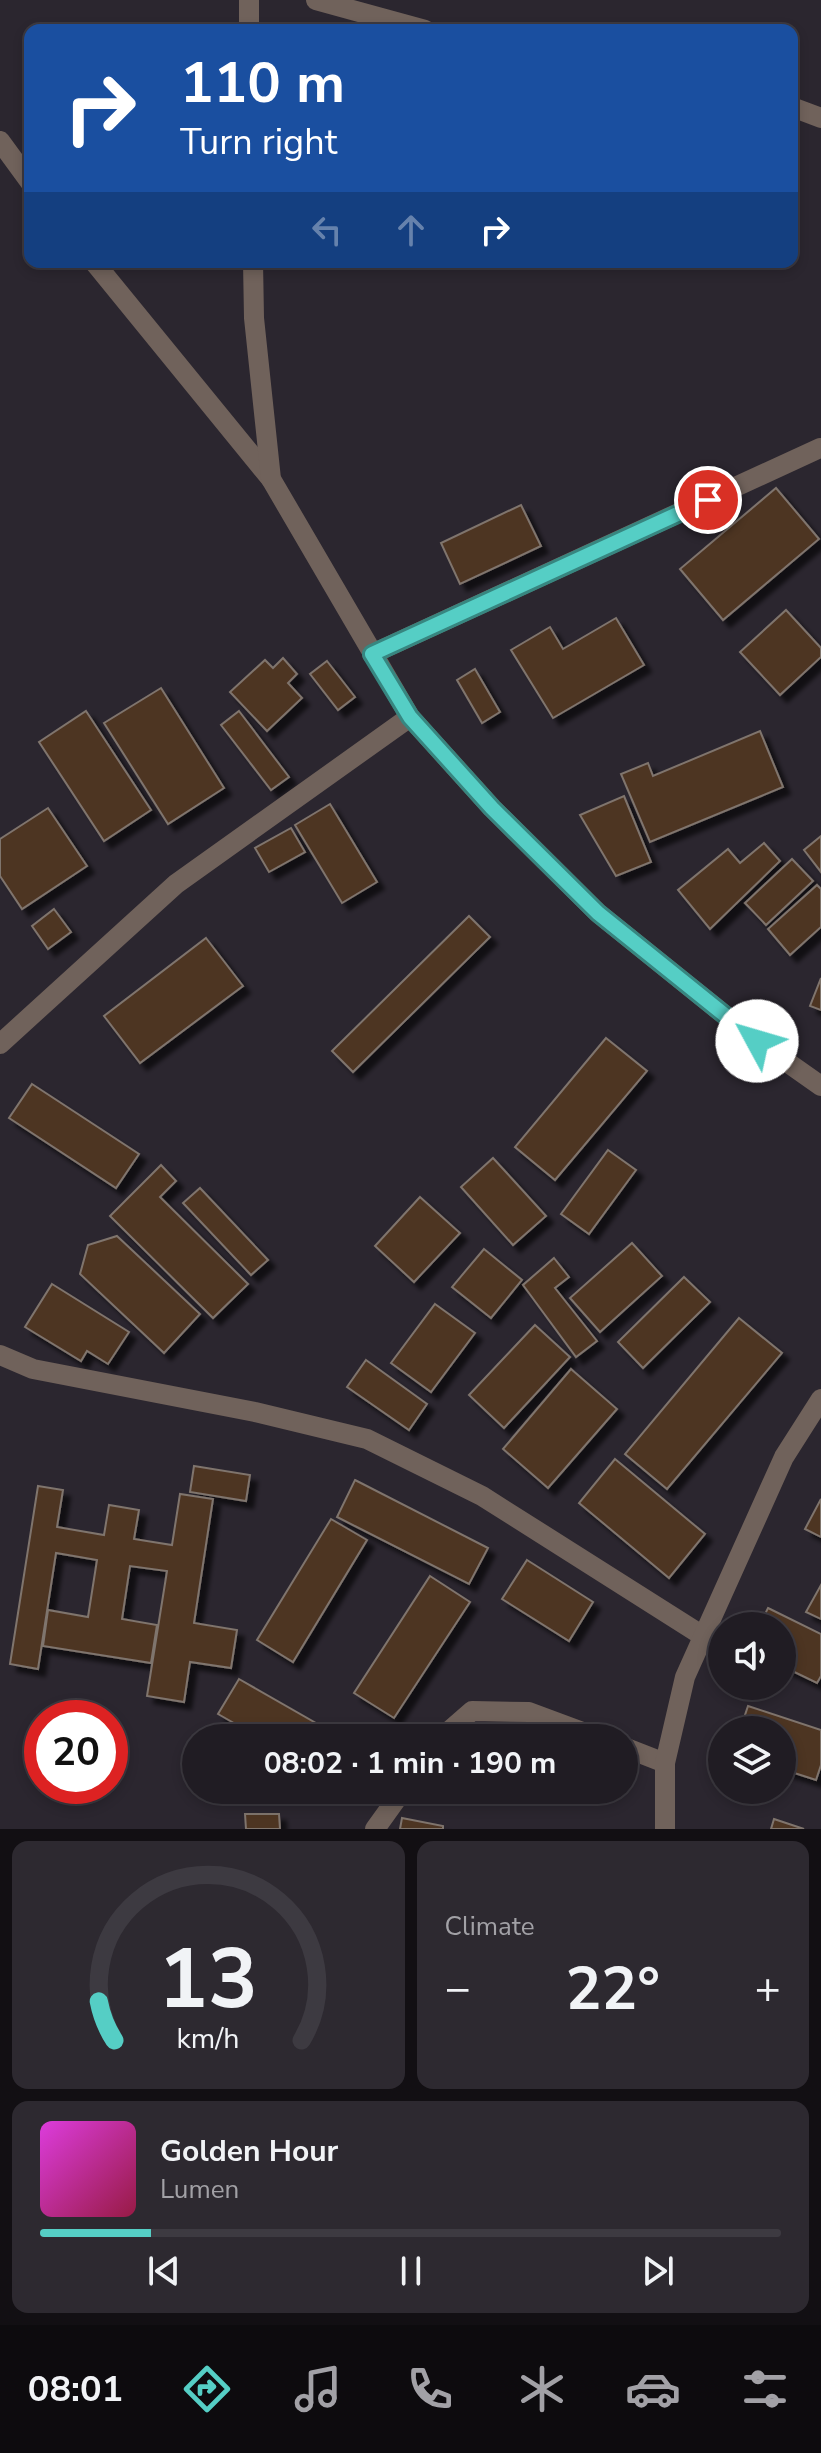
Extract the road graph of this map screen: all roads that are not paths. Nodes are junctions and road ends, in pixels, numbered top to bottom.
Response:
1 (249, 0) edge
2 (316, 0) edge
3 (249, 24) edge
4 (403, 24) edge
5 (798, 109) edge
6 (821, 118) edge
7 (0, 141) edge
8 (24, 174) edge
9 (99, 268) edge
10 (253, 268) edge
11 (820, 448) edge
12 (271, 479) junction
13 (372, 654) junction
14 (410, 717) junction
15 (0, 1044) edge
16 (821, 1086) edge
17 (0, 1355) edge
18 (821, 1399) edge
19 (703, 1636) junction
20 (457, 1724) edge
21 (561, 1724) edge
22 (638, 1752) edge
23 (665, 1763) junction
24 (393, 1804) edge
25 (375, 1829) edge
26 (665, 1829) edge

1 - 3 street
2 - 4 street
5 - 6 street
7 - 8 street
9 - 12 street
10 - 12 street
11 - 13 street
12 - 13 street
13 - 14 street
14 - 15 street
14 - 16 street
17 - 19 street
18 - 19 street
19 - 23 street
20 - 21 street
22 - 23 street
23 - 26 street
24 - 25 street

